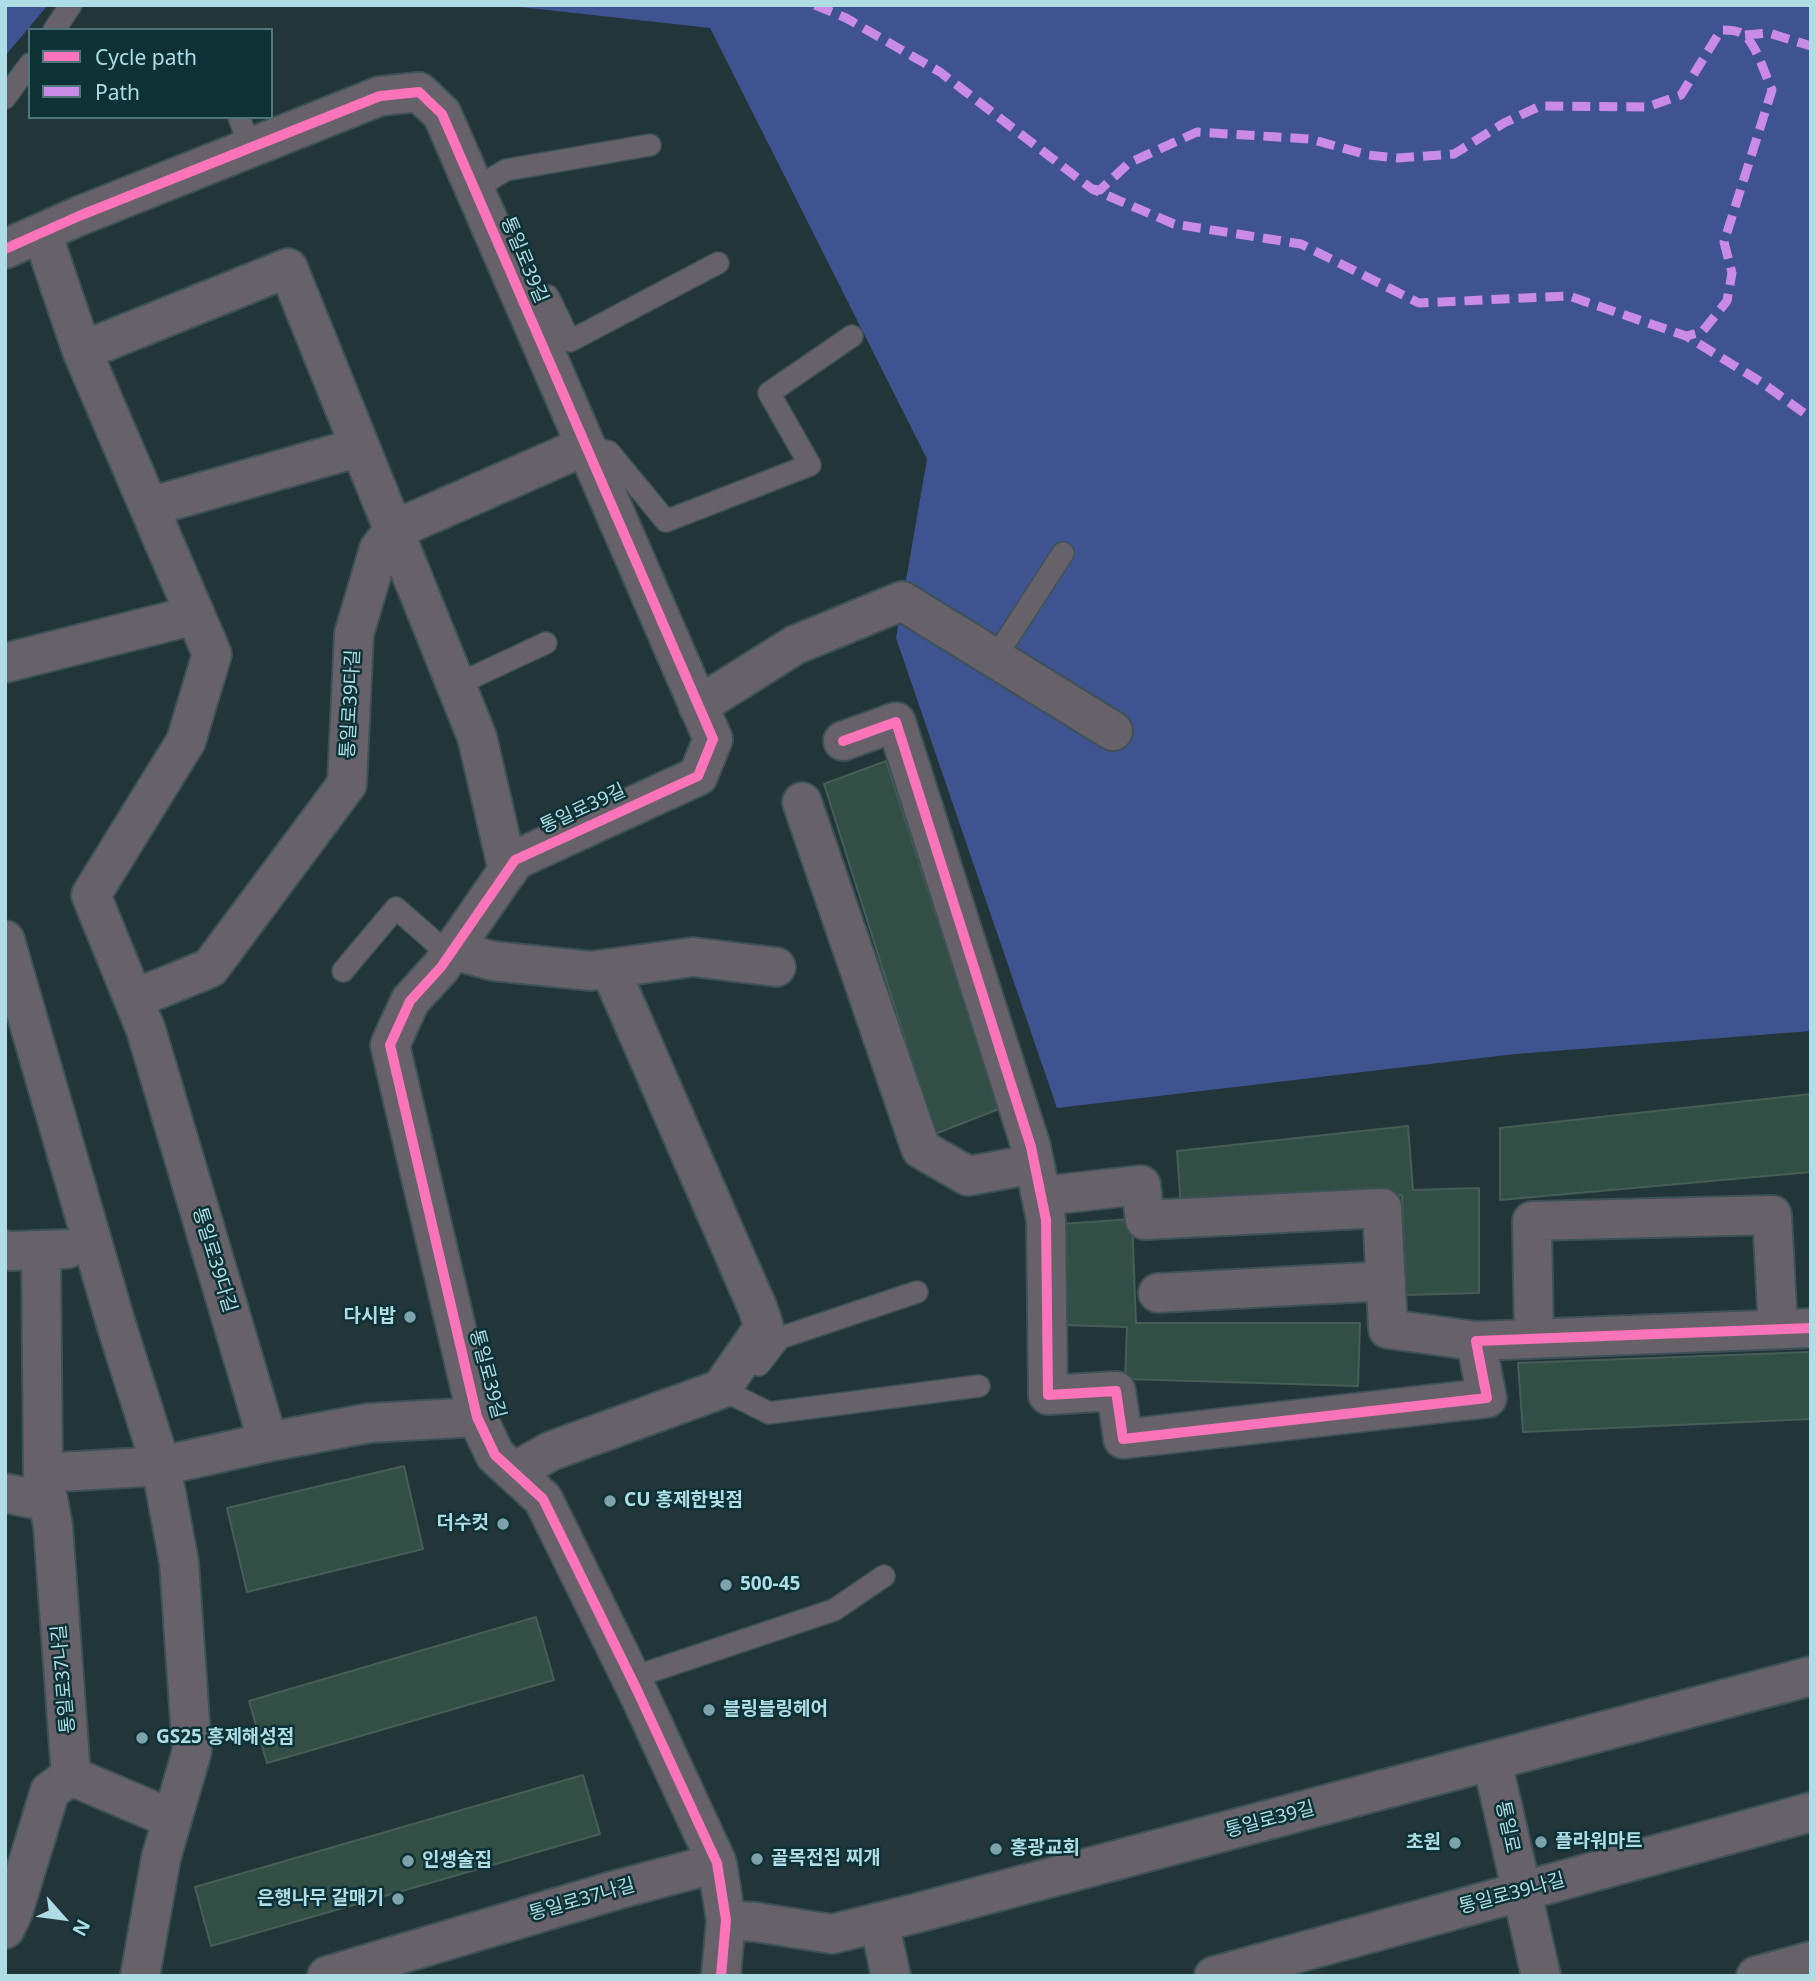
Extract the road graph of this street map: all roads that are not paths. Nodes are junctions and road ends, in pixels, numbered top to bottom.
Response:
1 (71, 5) edge
2 (55, 28) edge
3 (28, 67) edge
4 (5, 98) edge
5 (245, 132) edge
6 (650, 145) dead end
7 (474, 189) junction
8 (42, 233) junction
9 (5, 249) edge
10 (718, 262) dead end
11 (520, 294) junction
12 (852, 336) dead end
13 (82, 351) junction
14 (585, 446) junction
15 (360, 447) junction
16 (149, 507) junction
17 (394, 530) junction
18 (1063, 552) dead end
19 (195, 615) junction
20 (546, 643) dead end
21 (995, 658) junction
22 (5, 663) edge
23 (456, 685) junction
24 (698, 706) junction
25 (1114, 730) dead end
26 (843, 741) dead end
27 (802, 802) dead end
28 (508, 871) junction
29 (5, 940) edge
30 (453, 950) junction
31 (776, 967) dead end
32 (610, 969) junction
33 (343, 971) dead end
34 (134, 999) junction
35 (21, 1058) edge
36 (1038, 1180) junction
37 (94, 1248) junction
38 (23, 1250) edge
39 (1386, 1281) junction
40 (917, 1292) dead end
41 (1157, 1293) dead end
42 (1794, 1328) edge
43 (1534, 1338) junction
44 (1476, 1341) junction
45 (979, 1386) dead end
46 (721, 1389) junction
47 (477, 1418) junction
48 (268, 1442) junction
49 (162, 1466) junction
50 (514, 1472) junction
51 (46, 1487) junction
52 (5, 1493) edge
53 (884, 1576) dead end
54 (1811, 1676) edge
55 (631, 1678) junction
56 (1492, 1761) junction
57 (71, 1776) junction
58 (1811, 1812) edge
59 (172, 1819) junction
60 (717, 1863) junction
61 (1521, 1892) junction
62 (726, 1920) junction
63 (879, 1922) junction
64 (5, 1929) edge
65 (1811, 1961) edge
66 (140, 1976) edge
67 (327, 1976) edge
68 (721, 1976) edge
69 (891, 1976) edge
70 (1214, 1976) edge
71 (1541, 1976) edge
72 (1756, 1976) edge

1 - 2 lane
3 - 4 lane
5 - 7 street, 통일로39길
5 - 8 street, 통일로39길
6 - 7 lane
7 - 11 street, 통일로39길
8 - 9 street, 통일로39길
8 - 13 street
10 - 11 lane, 통일로39길
11 - 14 street, 통일로39길
12 - 14 lane
13 - 15 street
13 - 16 street
14 - 17 street
14 - 24 street, 통일로39길
15 - 16 street
15 - 17 street
16 - 19 street
17 - 23 street
17 - 34 street, 통일로39다길
18 - 21 lane
19 - 22 street
19 - 34 street, 통일로39다길
20 - 23 lane
21 - 24 street
21 - 25 street
23 - 28 street
24 - 28 street, 통일로39길
26 - 36 street
27 - 36 street
28 - 30 street, 통일로39길
29 - 35 street
30 - 32 street
30 - 33 lane
30 - 47 street, 통일로39길
31 - 32 street
32 - 46 street
34 - 48 street, 통일로39다길
35 - 37 street
36 - 39 street
36 - 44 street
37 - 38 street, 통일로37나길
37 - 49 street
38 - 51 street, 통일로37나길
39 - 41 street
39 - 44 street
40 - 46 lane
42 - 43 street
42 - 43 street
43 - 44 street
45 - 46 lane
46 - 50 street
47 - 48 street
47 - 50 street, 통일로39길
48 - 49 street
49 - 51 street
49 - 59 street
50 - 55 street, 통일로39길
51 - 52 street
51 - 57 street, 통일로37나길
53 - 55 lane
54 - 56 street, 통일로39길
55 - 60 street, 통일로39길
56 - 61 street, 통일로
56 - 63 street, 통일로39길
57 - 59 street
57 - 64 street
58 - 61 street, 통일로39나길
59 - 66 street
60 - 62 street, 통일로39길
60 - 67 street, 통일로37나길
61 - 70 street, 통일로39나길
61 - 71 street, 통일로
62 - 63 street, 통일로39길
62 - 68 street, 통일로39길
63 - 69 street
65 - 72 street

